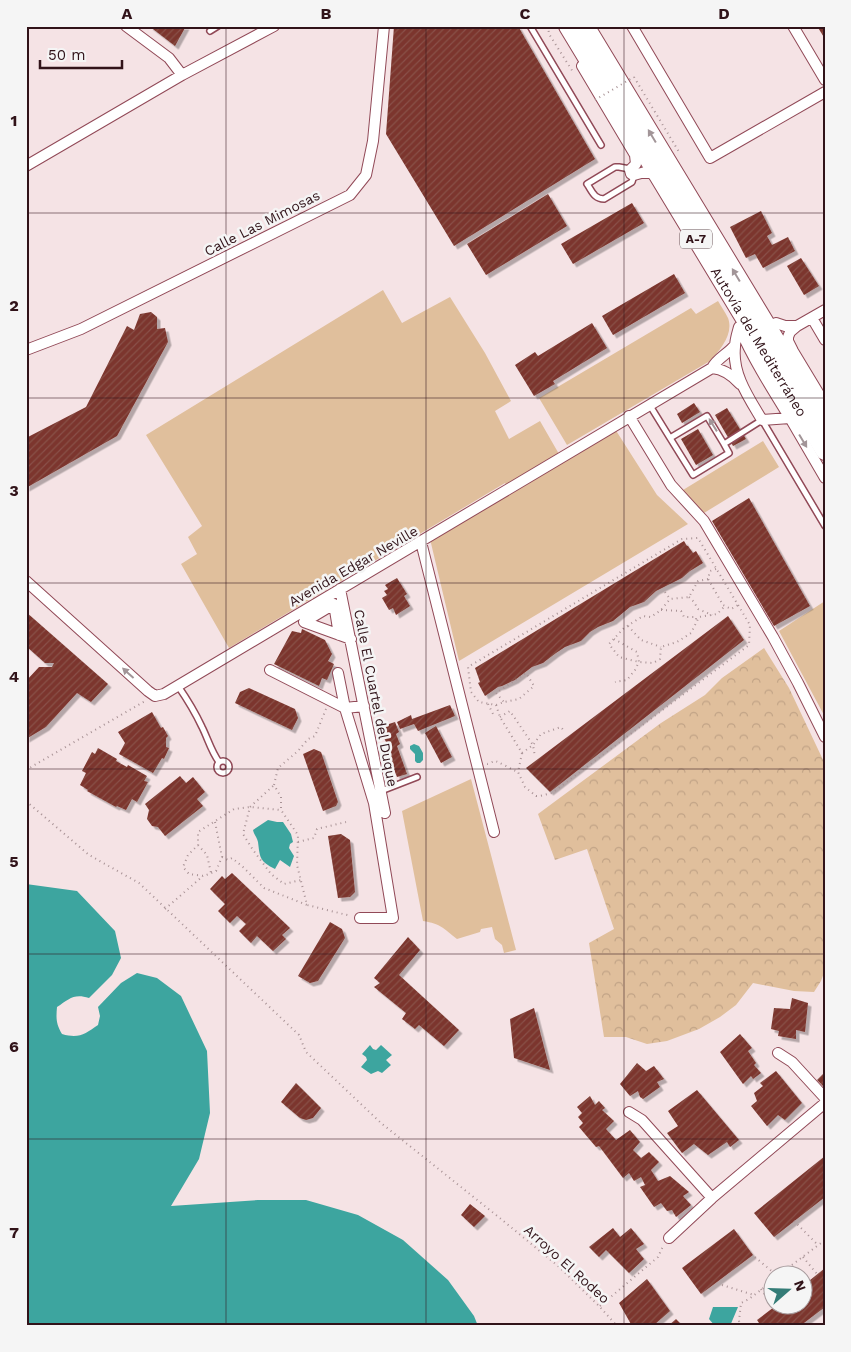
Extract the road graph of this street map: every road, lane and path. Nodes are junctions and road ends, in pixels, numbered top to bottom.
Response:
1 (126, 26) edge
2 (218, 26) edge
3 (274, 26) edge
4 (384, 26) edge
5 (530, 26) edge
6 (559, 26) edge
7 (568, 26) edge
8 (585, 26) edge
9 (632, 26) edge
10 (793, 26) edge
11 (210, 31) dead end
12 (182, 75) junction
13 (634, 77) dead end
14 (825, 80) edge
15 (825, 92) edge
16 (595, 100) dead end
17 (602, 145) dead end
18 (26, 166) edge
19 (632, 172) junction
20 (657, 175) junction
21 (685, 221) junction
22 (756, 308) junction
23 (825, 310) edge
24 (812, 318) junction
25 (776, 323) joint
26 (797, 326) junction
27 (739, 327) junction
28 (825, 340) edge
29 (735, 345) junction
30 (26, 350) edge
31 (798, 360) junction
32 (712, 368) junction
33 (741, 384) junction
34 (649, 404) junction
35 (825, 404) edge
36 (629, 416) junction
37 (790, 418) junction
38 (762, 420) junction
39 (825, 420) edge
40 (670, 438) junction
41 (724, 444) junction
42 (825, 451) edge
43 (825, 478) edge
44 (825, 526) edge
45 (420, 542) junction
46 (716, 569) junction
47 (708, 579) junction
48 (26, 581) edge
49 (340, 589) junction
50 (665, 592) dead end
51 (688, 597) junction
52 (670, 599) junction
53 (738, 605) junction
54 (725, 606) junction
55 (661, 610) junction
56 (712, 615) junction
57 (697, 622) junction
58 (628, 626) junction
59 (339, 635) dead end
60 (350, 639) junction
61 (614, 639) junction
62 (661, 647) junction
63 (639, 662) junction
64 (270, 670) dead end
65 (338, 673) dead end
66 (616, 682) dead end
67 (178, 686) junction
68 (155, 696) junction
69 (330, 700) junction
70 (504, 702) junction
71 (488, 704) junction
72 (496, 705) junction
73 (364, 706) junction
74 (345, 708) junction
75 (494, 716) dead end
76 (500, 717) junction
77 (565, 732) dead end
78 (825, 737) edge
79 (533, 745) junction
80 (522, 753) junction
81 (535, 757) dead end
82 (219, 762) dead end
83 (478, 769) junction
84 (26, 770) edge
85 (518, 772) junction
86 (417, 777) dead end
87 (274, 785) junction
88 (381, 790) junction
89 (26, 802) edge
90 (250, 807) junction
91 (281, 810) junction
92 (385, 813) dead end
93 (215, 822) junction
94 (346, 822) dead end
95 (494, 832) dead end
96 (298, 842) junction
97 (198, 845) junction
98 (222, 857) junction
99 (211, 873) junction
100 (204, 876) junction
101 (301, 880) junction
102 (307, 906) junction
103 (165, 909) junction
104 (360, 918) joint
105 (778, 1053) dead end
106 (825, 1098) edge
107 (825, 1102) edge
108 (629, 1112) dead end
109 (712, 1198) junction
110 (794, 1221) dead end
111 (669, 1238) joint
112 (825, 1240) edge
113 (818, 1245) junction
114 (755, 1256) dead end
115 (803, 1257) junction
116 (764, 1264) edge
117 (794, 1264) edge
118 (817, 1274) dead end
119 (722, 1284) dead end
120 (764, 1288) edge
121 (761, 1290) junction
122 (764, 1294) edge
123 (754, 1295) junction
124 (600, 1307) junction
125 (617, 1326) edge
126 (742, 1326) edge

1 - 12 street
2 - 11 lane
3 - 12 street
4 - 30 street, Calle Las Mimosas
5 - 17 lane
6 - 19 street
7 - 20 highway, Autovía del Mediterráneo / A-7
22 -> 8 highway, Autovía del Mediterráneo / A-7
9 - 15 street
10 - 14 street
12 - 18 street
13 - 16 path, bridge
19 - 19 lane
19 - 20 street
20 - 21 highway, Autovía del Mediterráneo / A-7
21 - 27 highway
21 - 42 highway, Autovía del Mediterráneo / A-7
22 - 25 highway
22 - 39 highway, Autovía del Mediterráneo / A-7
23 - 24 street
24 - 26 street
24 - 28 street
25 - 26 street
26 - 31 street
27 - 29 street
27 - 37 street
29 - 32 street, Avenida Edgar Neville
29 - 33 street
31 - 35 street
31 - 39 highway
32 - 33 street
32 - 34 street, Avenida Edgar Neville
33 - 38 street
34 - 36 street, Avenida Edgar Neville
34 - 40 lane
36 - 45 street, Avenida Edgar Neville
36 - 78 street
37 - 38 street
37 -> 43 street
38 - 41 lane
38 - 44 lane
41 -> 40 lane
40 - 41 lane
45 - 49 street, Avenida Edgar Neville
45 - 83 street
46 - 47 path
46 - 53 path
46 - 71 path
47 - 51 path
47 - 54 path
68 -> 48 street
49 - 60 street, Calle El Cuartel del Duque
49 - 67 street, Avenida Edgar Neville
50 - 52 path
51 - 52 path
51 - 56 path
52 - 55 path
53 - 54 path
53 - 85 path
54 - 56 path
55 - 57 path
55 - 58 path
56 - 57 path
57 - 62 path
58 - 61 path
58 - 62 path
59 - 60 street
60 - 73 street, Calle El Cuartel del Duque
61 - 63 path
61 - 63 path
62 - 63 path
63 - 66 path
64 - 69 street
65 - 74 street
67 - 68 street, Avenida Edgar Neville
67 - 82 lane
68 - 84 path
69 - 74 street
69 - 87 path
70 - 70 path
70 - 72 path
71 - 72 path
71 - 75 path
72 - 76 path
73 - 74 street
73 - 88 street, Calle El Cuartel del Duque
74 - 104 street
76 - 79 path
76 - 80 path
77 - 79 path
79 - 80 path
79 - 81 path
80 - 85 path
83 - 85 path
83 - 95 street
86 - 88 lane
87 - 90 path
87 - 91 path
88 - 92 street, Calle El Cuartel del Duque
89 - 103 path, Arroyo El Rodeo
90 - 91 path
90 - 93 path
90 - 101 path
91 - 96 path
93 - 97 path
93 - 98 path
94 - 96 path
96 - 101 path
97 - 99 path
97 - 100 path
98 - 99 path
98 - 102 path
99 - 100 path
100 - 103 path
101 - 102 path
102 - 104 path
103 - 124 path, Arroyo El Rodeo
105 - 106 street
107 - 109 street
108 - 109 street
109 - 111 street
110 - 113 path
111 - 124 path
112 - 113 path
113 - 115 path
114 - 116 path
115 - 117 path
115 - 118 path
119 - 123 path
120 - 121 path
121 - 122 path
121 - 123 path
123 - 126 path
124 - 125 path, Arroyo El Rodeo

